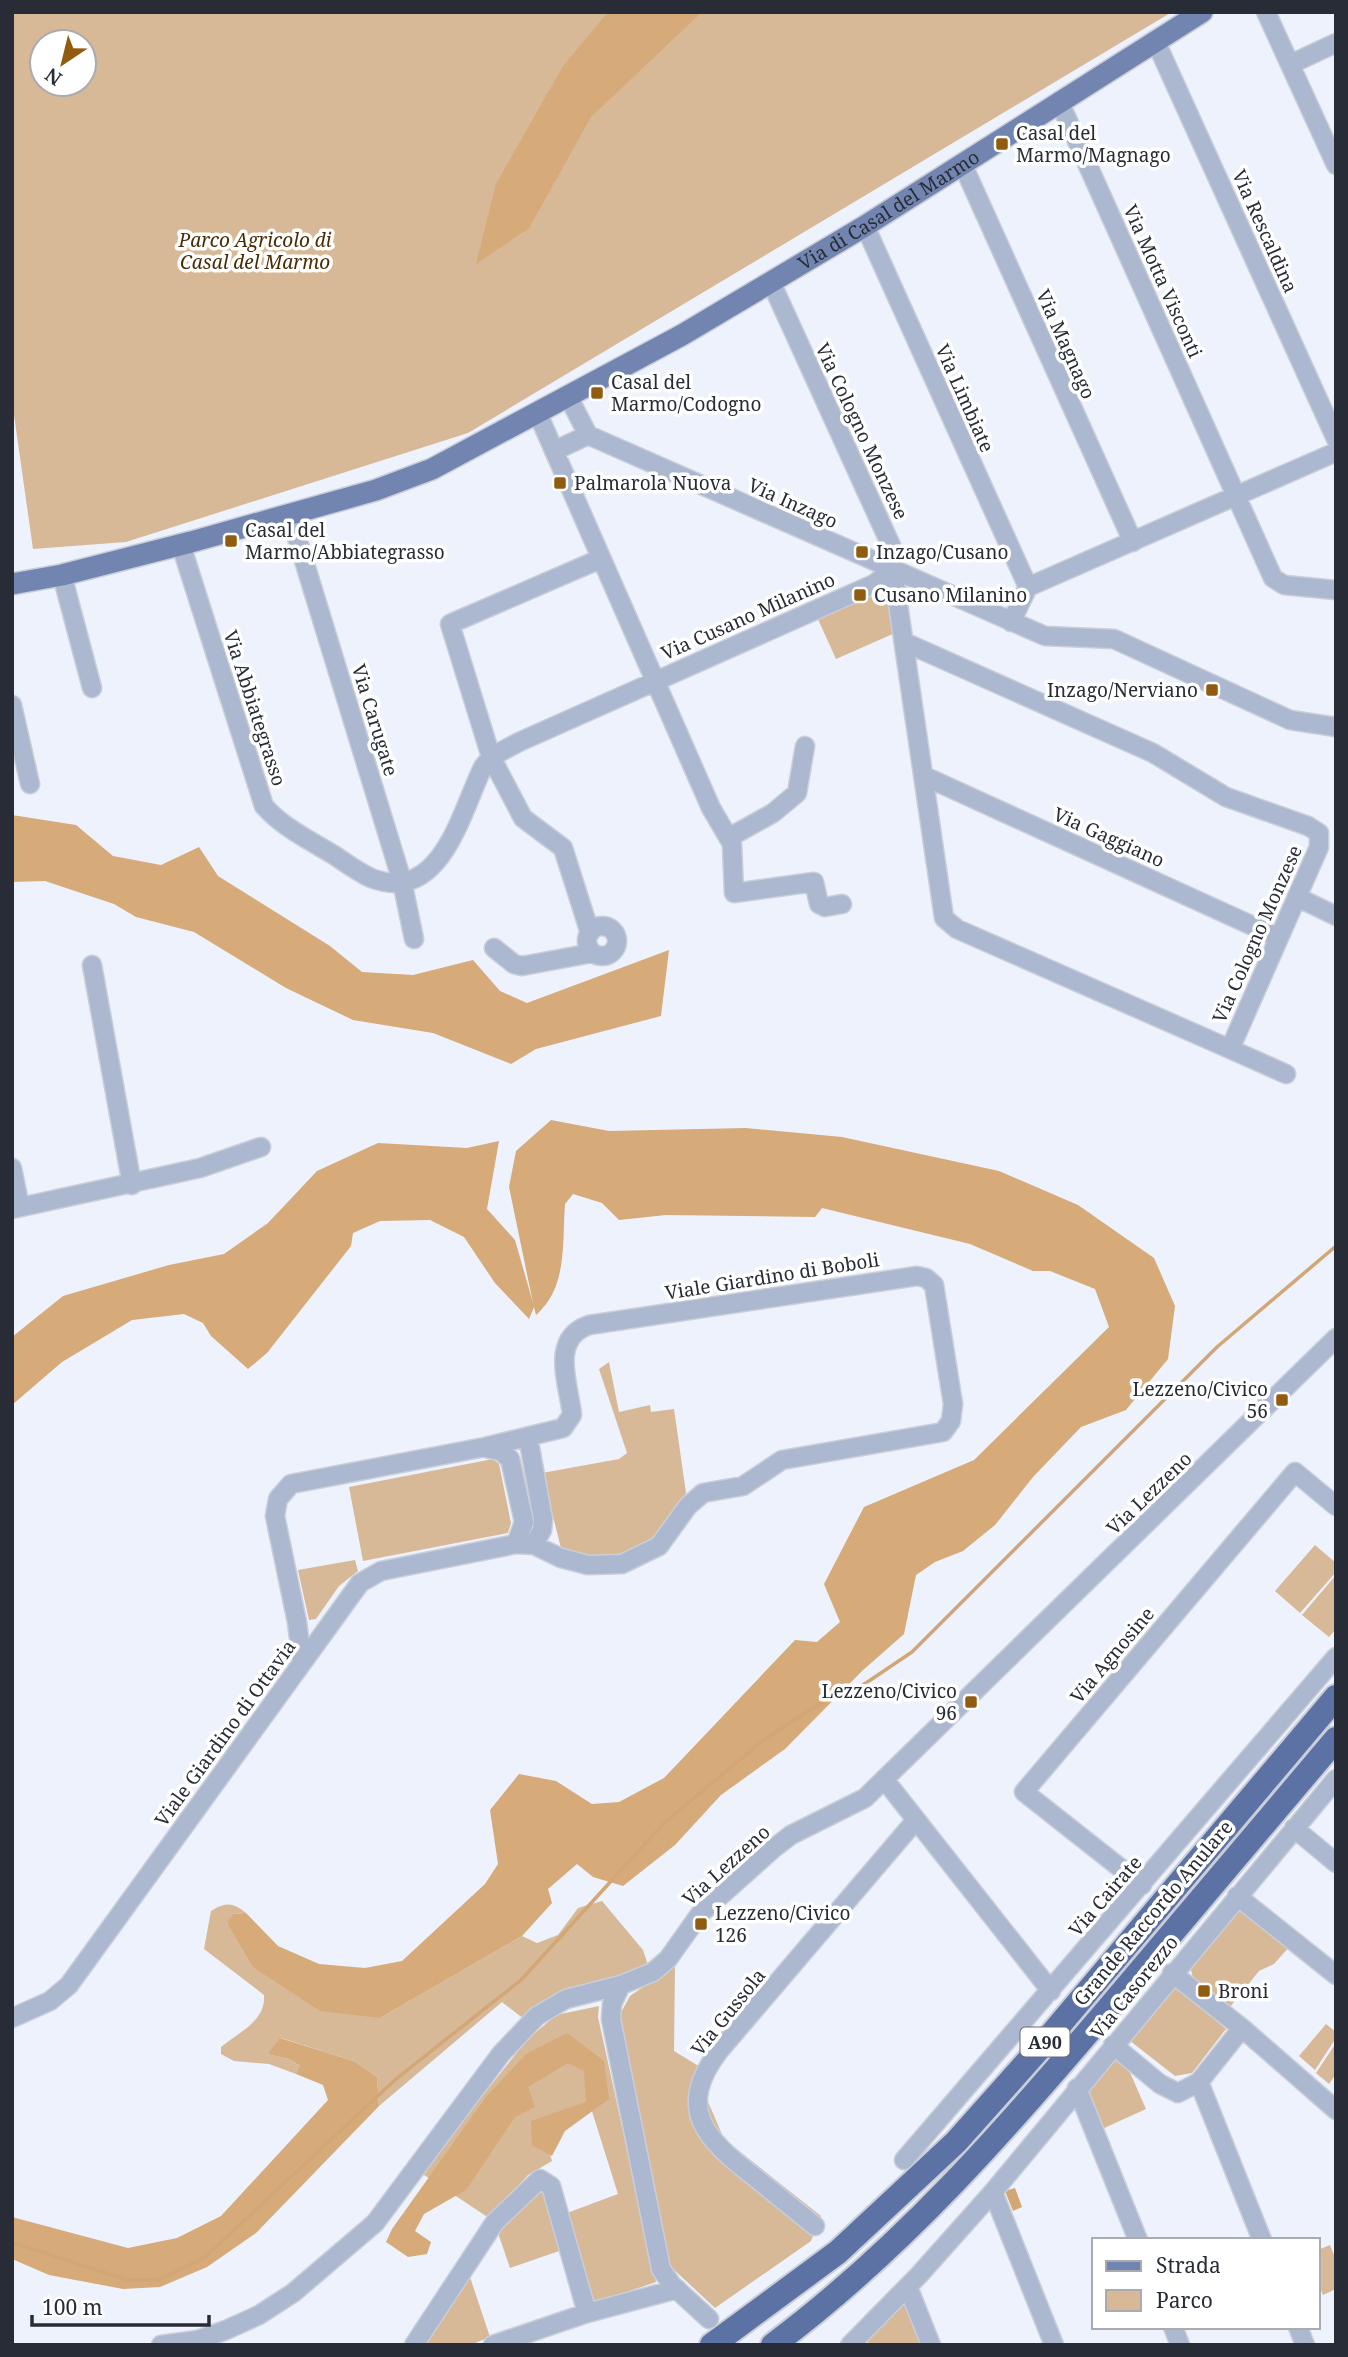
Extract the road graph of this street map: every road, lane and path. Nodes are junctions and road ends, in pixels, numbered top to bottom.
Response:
1 (1202, 12) edge
2 (1266, 12) edge
3 (1155, 40) junction
4 (1336, 43) edge
5 (1291, 64) junction
6 (1059, 101) junction
7 (962, 163) junction
8 (1336, 165) edge
9 (865, 226) junction
10 (771, 282) junction
11 (569, 398) junction
12 (538, 414) junction
13 (588, 435) junction
14 (1336, 439) edge
15 (554, 451) junction
16 (1336, 453) edge
17 (1237, 495) junction
18 (290, 515) junction
19 (1133, 542) junction
20 (181, 545) junction
21 (600, 558) junction
22 (893, 570) junction
23 (62, 575) junction
24 (12, 584) edge
25 (1028, 587) junction
26 (1336, 590) edge
27 (1011, 622) junction
28 (904, 642) junction
29 (655, 680) junction
30 (92, 688) dead end
31 (12, 705) edge
32 (1336, 727) edge
33 (805, 746) dead end
34 (491, 757) junction
35 (924, 776) junction
36 (30, 784) dead end
37 (730, 837) junction
38 (402, 880) junction
39 (1297, 897) junction
40 (842, 904) dead end
41 (1336, 916) edge
42 (590, 933) junction
43 (1277, 937) junction
44 (414, 939) dead end
45 (494, 948) dead end
46 (592, 953) junction
47 (92, 965) dead end
48 (1230, 1049) junction
49 (1286, 1074) dead end
50 (261, 1147) dead end
51 (12, 1168) edge
52 (132, 1185) junction
53 (16, 1208) edge
54 (1336, 1338) edge
55 (528, 1437) junction
56 (485, 1447) junction
57 (1336, 1506) edge
58 (525, 1544) junction
59 (297, 1622) junction
60 (326, 1631) junction
61 (1336, 1657) edge
62 (302, 1662) junction
63 (1336, 1696) edge
64 (1336, 1739) edge
65 (884, 1779) junction
66 (1336, 1779) edge
67 (916, 1820) junction
68 (1294, 1829) junction
69 (1336, 1863) edge
70 (1142, 1885) junction
71 (1237, 1896) junction
72 (1172, 1973) junction
73 (1336, 1975) edge
74 (621, 1985) junction
75 (1051, 1991) junction
76 (12, 2018) edge
77 (1242, 2028) junction
78 (1113, 2045) junction
79 (1199, 2082) junction
80 (1077, 2088) junction
81 (1336, 2110) edge
82 (904, 2160) dead end
83 (993, 2192) junction
84 (814, 2226) dead end
85 (1137, 2238) edge
86 (1261, 2238) edge
87 (908, 2287) junction
88 (677, 2289) junction
89 (587, 2313) junction
90 (709, 2319) dead end
91 (161, 2345) edge
92 (414, 2345) edge
93 (493, 2345) edge
94 (712, 2345) edge
95 (773, 2345) edge
96 (850, 2345) edge
97 (931, 2345) edge
98 (1054, 2345) edge

1 - 3 main road, Via di Casal del Marmo
2 - 5 street
3 - 6 main road, Via di Casal del Marmo
3 - 14 street, Via Rescaldina
4 - 5 street
5 - 8 street
6 - 7 main road, Via di Casal del Marmo
6 - 17 street, Via Motta Visconti
7 - 9 main road, Via di Casal del Marmo
7 - 19 street, Via Magnago
9 - 10 main road, Via di Casal del Marmo
9 - 25 street, Via Limbiate
10 - 11 main road, Via di Casal del Marmo
10 - 22 street, Via Cologno Monzese
11 - 12 main road, Via di Casal del Marmo
11 - 13 street
12 - 15 street
12 - 18 main road
13 - 15 street
13 - 22 street, Via Inzago
15 - 21 street
16 - 17 street
17 - 19 street
17 - 26 street, Via Motta Visconti
18 - 20 main road
18 - 38 street, Via Carugate
19 - 25 street
20 - 23 main road
20 - 38 street, Via Abbiategrasso
21 - 29 street
21 - 34 street
22 - 27 street, Via Inzago
22 - 28 street, Via Cologno Monzese
22 - 29 street, Via Cusano Milanino
23 - 24 main road
23 - 30 street
25 - 27 street
27 - 32 street, Via Inzago
28 - 35 street, Via Cologno Monzese
28 - 39 street, Via Cologno Monzese
29 - 34 street
29 - 37 street
31 - 36 street
33 - 37 street
34 - 38 street
34 - 42 street
35 - 43 street, Via Gaggiano
35 - 48 street, Via Cologno Monzese
37 - 40 street
38 - 44 street, Via Carugate
39 - 41 street
39 - 43 street, Via Cologno Monzese
42 - 46 street
42 - 46 street
43 - 48 street, Via Cologno Monzese
45 - 46 street
47 - 52 street
48 - 49 street, Via Cologno Monzese
50 - 52 street
51 - 53 street
52 - 53 street
54 - 65 street, Via Lezzeno
55 - 56 street, Viale Giardino di Boboli
55 - 58 street
55 - 58 street, Viale Giardino di Boboli
56 - 58 street
56 - 59 street, Viale Giardino di Boboli
57 - 70 street, Via Agnosine
58 - 60 street, Viale Giardino di Ottavia
59 - 60 street
59 - 62 street, Viale Giardino di Boboli
60 - 62 street, Viale Giardino di Ottavia
61 - 70 street, Via Cairate
62 - 76 street, Viale Giardino di Ottavia
63 - 94 highway, Grande Raccordo Anulare / A90
64 - 95 highway, Grande Raccordo Anulare / A90
65 - 67 street
65 - 74 street, Via Lezzeno
66 - 68 street, Via Casorezzo
67 - 75 street
67 - 84 street, Via Gussola
68 - 69 street
68 - 71 street, Via Casorezzo
70 - 75 street, Via Cairate
71 - 72 street, Via Casorezzo
71 - 73 street
72 - 77 street
72 - 78 street, Via Casorezzo
74 - 88 street
74 - 91 street, Via Lezzeno
75 - 82 street, Via Cairate
77 - 79 street
77 - 81 street
78 - 79 street
78 - 80 street, Via Casorezzo
79 - 86 street
80 - 83 street, Via Casorezzo
80 - 85 street
83 - 87 street, Via Casorezzo
83 - 98 street
87 - 96 street, Via Casorezzo
87 - 97 street
88 - 89 street
88 - 90 street
89 - 92 street
89 - 93 street

